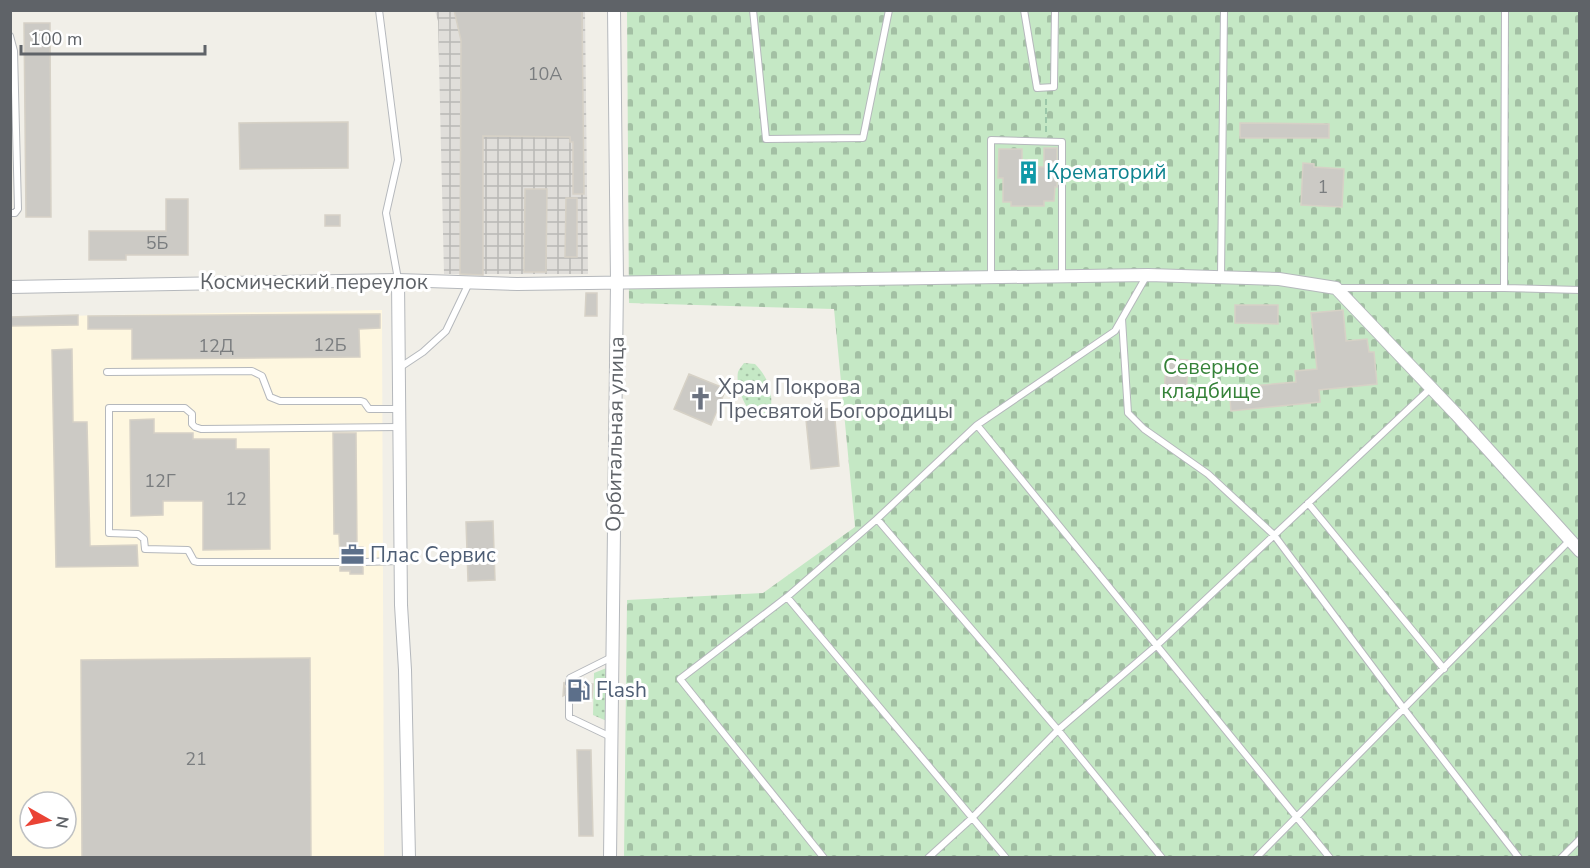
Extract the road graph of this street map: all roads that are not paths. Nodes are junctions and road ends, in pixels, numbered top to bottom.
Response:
1 (379, 10) edge
2 (614, 10) edge
3 (753, 10) edge
4 (889, 10) edge
5 (1024, 10) edge
6 (1055, 10) edge
7 (1224, 10) edge
8 (1505, 10) edge
9 (10, 36) edge
10 (10, 213) edge
11 (1148, 275) junction
12 (1062, 276) junction
13 (991, 277) junction
14 (1221, 277) junction
15 (398, 280) junction
16 (469, 282) junction
17 (617, 282) junction
18 (10, 287) edge
19 (1336, 288) junction
20 (1504, 288) junction
21 (1580, 290) edge
22 (1122, 318) junction
23 (399, 368) junction
24 (107, 372) dead end
25 (1431, 388) junction
26 (399, 409) junction
27 (977, 425) junction
28 (400, 427) junction
29 (1308, 503) junction
30 (877, 519) junction
31 (1274, 535) junction
32 (1571, 540) junction
33 (1580, 551) edge
34 (401, 561) junction
35 (340, 562) dead end
36 (363, 562) dead end
37 (787, 597) junction
38 (1156, 646) junction
39 (612, 657) junction
40 (1444, 669) junction
41 (569, 682) dead end
42 (569, 697) dead end
43 (1404, 709) junction
44 (1058, 730) junction
45 (611, 737) junction
46 (1296, 817) junction
47 (971, 819) junction
48 (1580, 839) edge
49 (409, 858) edge
50 (610, 858) edge
51 (824, 858) edge
52 (928, 858) edge
53 (1006, 858) edge
54 (1162, 858) edge
55 (1256, 858) edge
56 (1330, 858) edge
57 (1519, 858) edge
58 (1561, 858) edge

1 - 15 lane
2 - 17 street, Орбитальная улица
3 - 4 lane
5 - 6 lane
7 - 14 lane
8 - 20 lane
9 - 10 lane
11 - 12 street, Космический переулок
11 - 14 street, Космический переулок
11 - 22 lane
12 - 13 street, Космический переулок
12 - 13 lane
13 - 17 street, Космический переулок
14 - 19 street, Космический переулок
15 - 16 street, Космический переулок
15 - 18 street, Космический переулок
15 - 23 street
16 - 17 street, Космический переулок
16 - 23 lane
17 - 39 street, Орбитальная улица
19 - 20 lane
19 - 25 street
20 - 21 lane
22 - 27 lane
22 - 31 lane
23 - 26 street
24 - 26 lane
25 - 29 lane
25 - 32 street
26 - 28 street
27 - 30 lane
27 - 38 lane
28 - 34 street
28 - 35 lane
29 - 31 lane
29 - 40 lane
30 - 37 lane
30 - 44 lane
31 - 38 lane
31 - 43 lane
32 - 33 street
32 - 40 lane
34 - 36 lane
34 - 49 street
37 - 47 lane
37 - 51 lane
38 - 44 lane
38 - 46 lane
39 - 41 lane
39 - 45 street, Орбитальная улица
40 - 43 lane
42 - 45 lane
43 - 46 lane
43 - 57 lane
44 - 47 lane
44 - 54 lane
45 - 50 street, Орбитальная улица
46 - 55 lane
46 - 56 lane
47 - 52 lane
47 - 53 lane
48 - 58 lane

